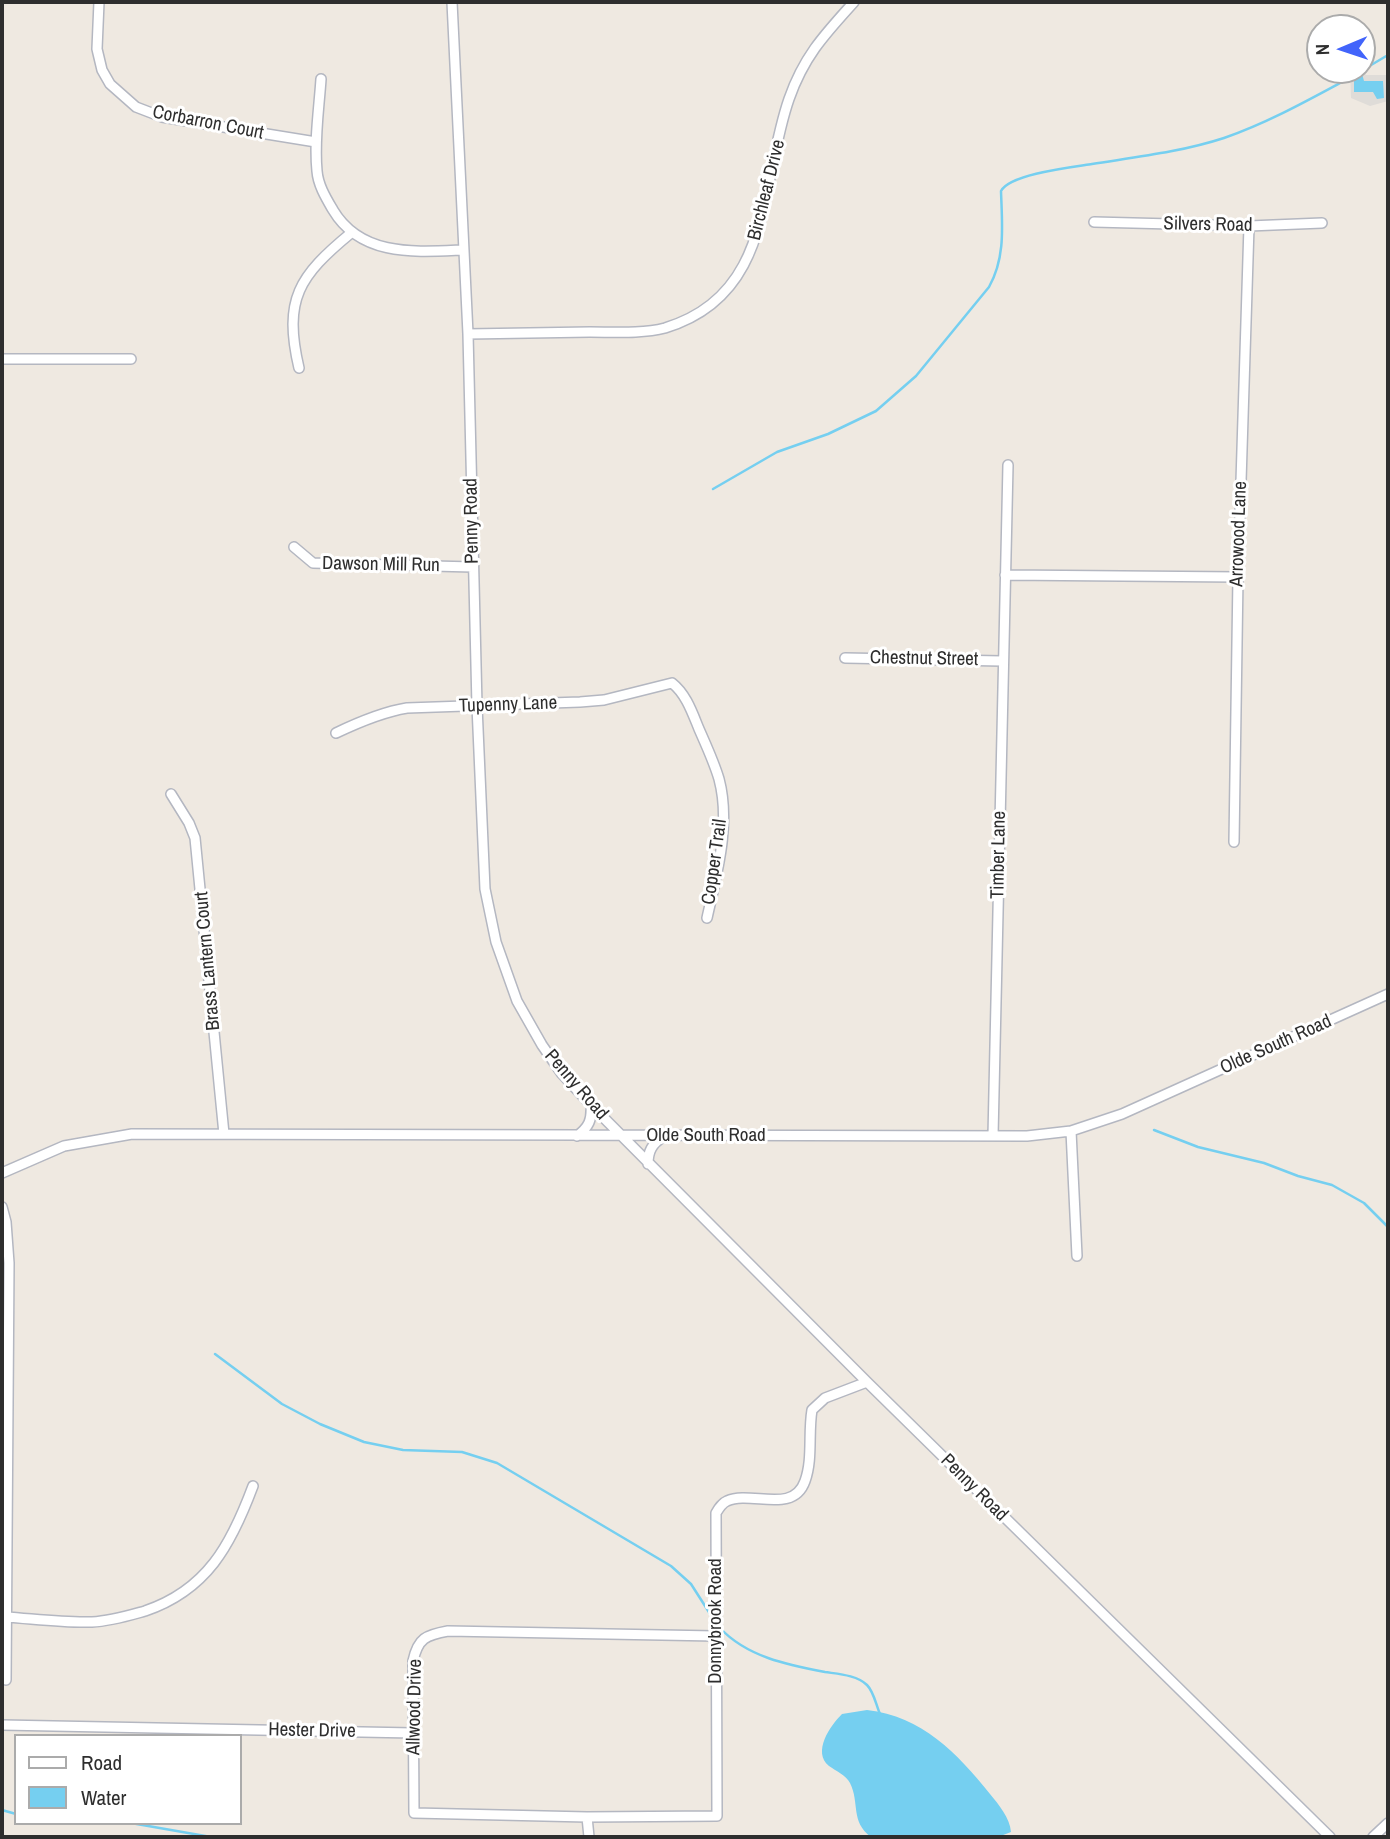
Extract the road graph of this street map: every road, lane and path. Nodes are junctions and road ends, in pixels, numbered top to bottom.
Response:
1 (99, 2) edge
2 (452, 2) edge
3 (854, 2) edge
4 (321, 79) dead end
5 (316, 142) junction
6 (1094, 222) dead end
7 (1322, 223) dead end
8 (1249, 226) junction
9 (351, 233) junction
10 (463, 250) junction
11 (468, 334) junction
12 (2, 359) edge
13 (131, 359) dead end
14 (299, 368) dead end
15 (1008, 465) dead end
16 (294, 547) dead end
17 (473, 566) junction
18 (1005, 575) junction
19 (1238, 577) junction
20 (845, 657) dead end
21 (1002, 661) junction
22 (680, 689) joint
23 (477, 706) junction
24 (336, 733) dead end
25 (171, 794) dead end
26 (1234, 842) dead end
27 (707, 918) dead end
28 (1388, 994) edge
29 (591, 1105) junction
30 (1071, 1131) junction
31 (225, 1134) junction
32 (577, 1136) junction
33 (664, 1136) junction
34 (993, 1136) junction
35 (621, 1137) junction
36 (648, 1164) junction
37 (2, 1173) edge
38 (2, 1207) edge
39 (1077, 1256) dead end
40 (867, 1382) junction
41 (253, 1486) dead end
42 (6, 1617) junction
43 (715, 1636) junction
44 (6, 1680) dead end
45 (2, 1725) edge
46 (413, 1732) junction
47 (587, 1817) junction
48 (1388, 1823) edge
49 (589, 1837) edge
50 (1330, 1837) edge
51 (1373, 1837) edge

1 - 5 street, Corbarron Court
2 - 10 street, Penny Road
3 - 11 street, Birchleaf Drive
4 - 5 street
5 - 9 street
6 - 8 street, Silvers Road
7 - 8 street, Silvers Road
8 - 19 street, Arrowood Lane
9 - 10 street
9 - 14 street
10 - 11 street, Penny Road
11 - 17 street, Penny Road
12 - 13 street
15 - 18 street, Timber Lane
16 - 17 street, Dawson Mill Run
17 - 23 street, Penny Road
18 - 19 street
18 - 21 street, Timber Lane
19 - 26 street, Arrowood Lane
20 - 21 street, Chestnut Street
21 - 34 street, Timber Lane
22 - 23 street, Tupenny Lane
22 - 27 street, Copper Trail
23 - 24 street, Tupenny Lane
23 - 29 street, Penny Road
25 - 31 street, Brass Lantern Court
28 - 30 street, Olde South Road
29 - 32 street
29 - 35 street, Penny Road
30 - 34 street, Olde South Road
30 - 39 street
31 - 32 street, Olde South Road
31 - 37 street, Olde South Road
32 - 35 street, Olde South Road
33 - 34 street, Olde South Road
33 - 35 street, Olde South Road
33 - 36 street
35 - 36 street, Penny Road
36 - 40 street, Penny Road
38 - 42 street
40 - 43 street, Donnybrook Road
40 - 50 street, Penny Road
41 - 42 street
42 - 44 street
43 - 46 street, Allwood Drive
43 - 47 street, Donnybrook Road
45 - 46 street, Hester Drive
46 - 47 street, Allwood Drive
47 - 49 street
48 - 51 street

